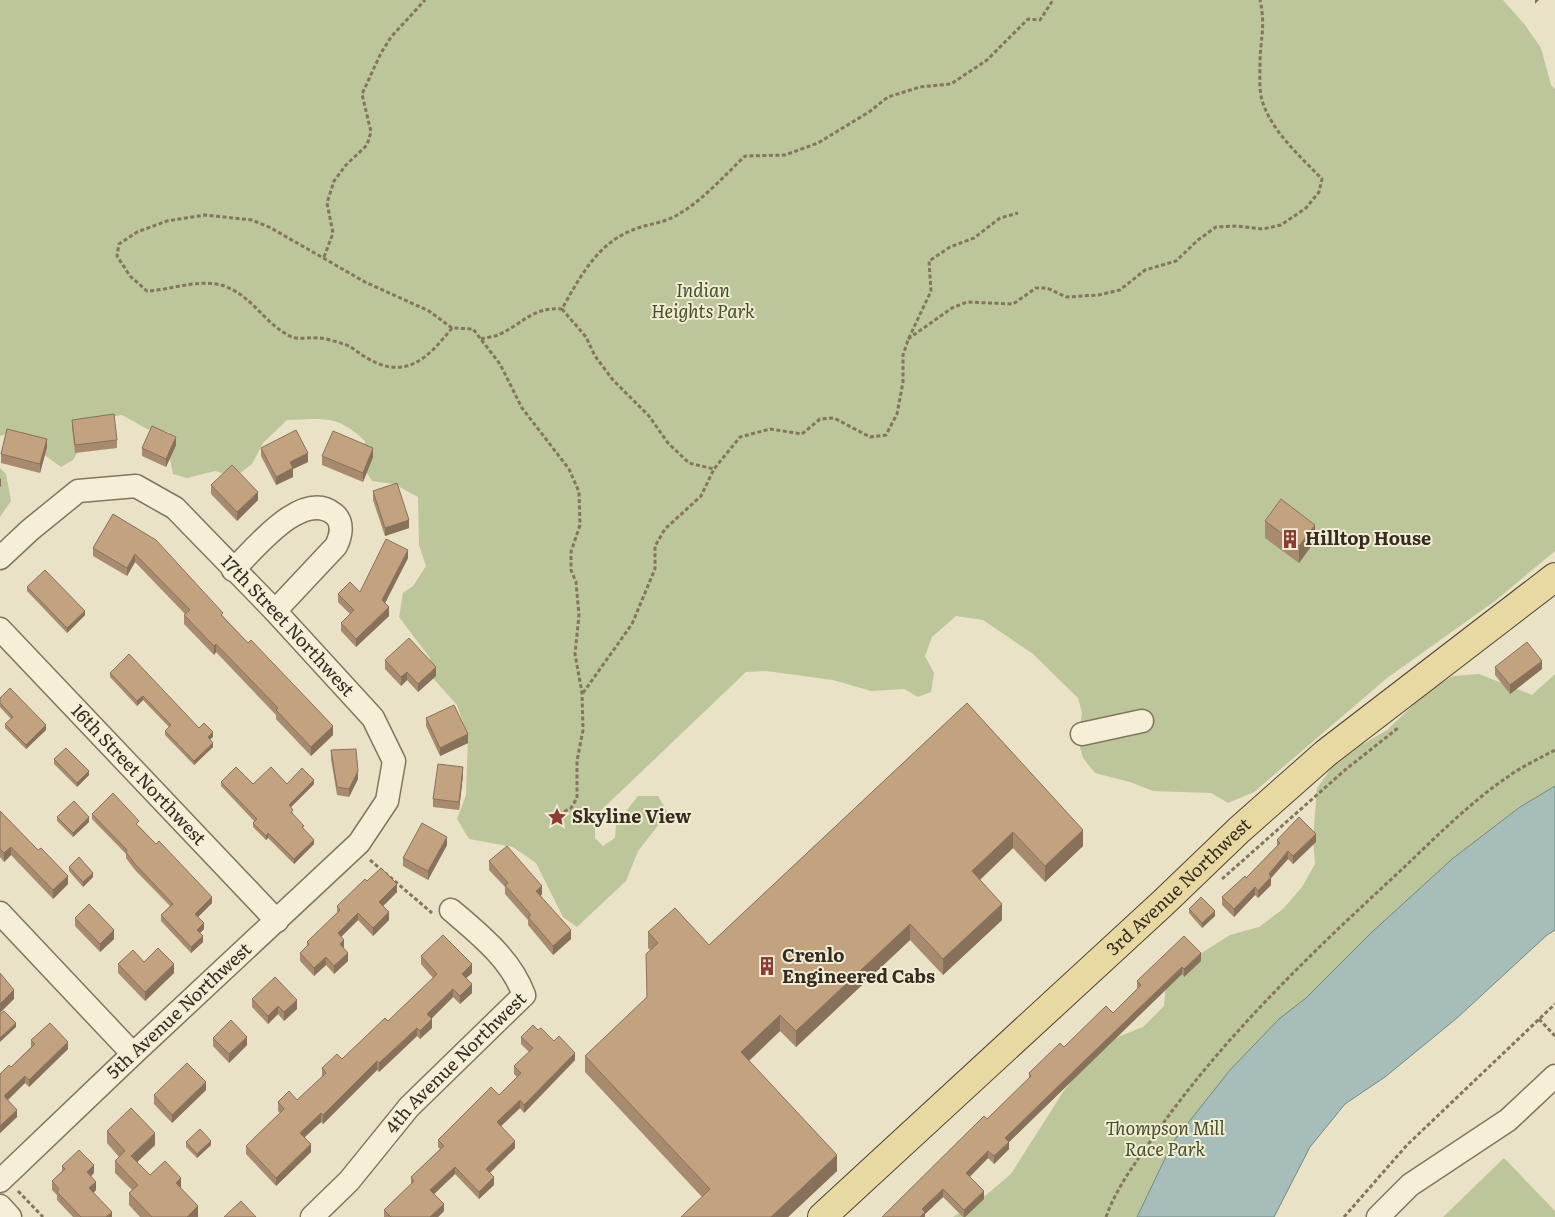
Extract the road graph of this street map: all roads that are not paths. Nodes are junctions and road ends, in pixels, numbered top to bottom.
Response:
1 (0, 558) edge
2 (234, 570) junction
3 (1555, 577) edge
4 (275, 611) junction
5 (0, 629) edge
6 (1142, 721) dead end
7 (1082, 734) dead end
8 (365, 852) joint
9 (442, 912) road end
10 (0, 914) edge
11 (277, 921) junction
12 (133, 1054) junction
13 (1555, 1076) edge
14 (9, 1186) edge
15 (0, 1206) edge
16 (10, 1217) edge
17 (312, 1217) edge
18 (822, 1217) edge
19 (1378, 1217) edge

1 - 2 street, 17th Street Northwest
2 - 4 street, 17th Street Northwest
2 - 4 street
3 - 18 main road, 3rd Avenue Northwest
4 - 8 street, 17th Street Northwest
5 - 11 street, 16th Street Northwest
6 - 7 street
8 - 11 street, 5th Avenue Northwest
9 - 17 street, 4th Avenue Northwest
10 - 12 street
11 - 12 street, 5th Avenue Northwest
12 - 14 street, 5th Avenue Northwest
13 - 19 street
15 - 16 street

